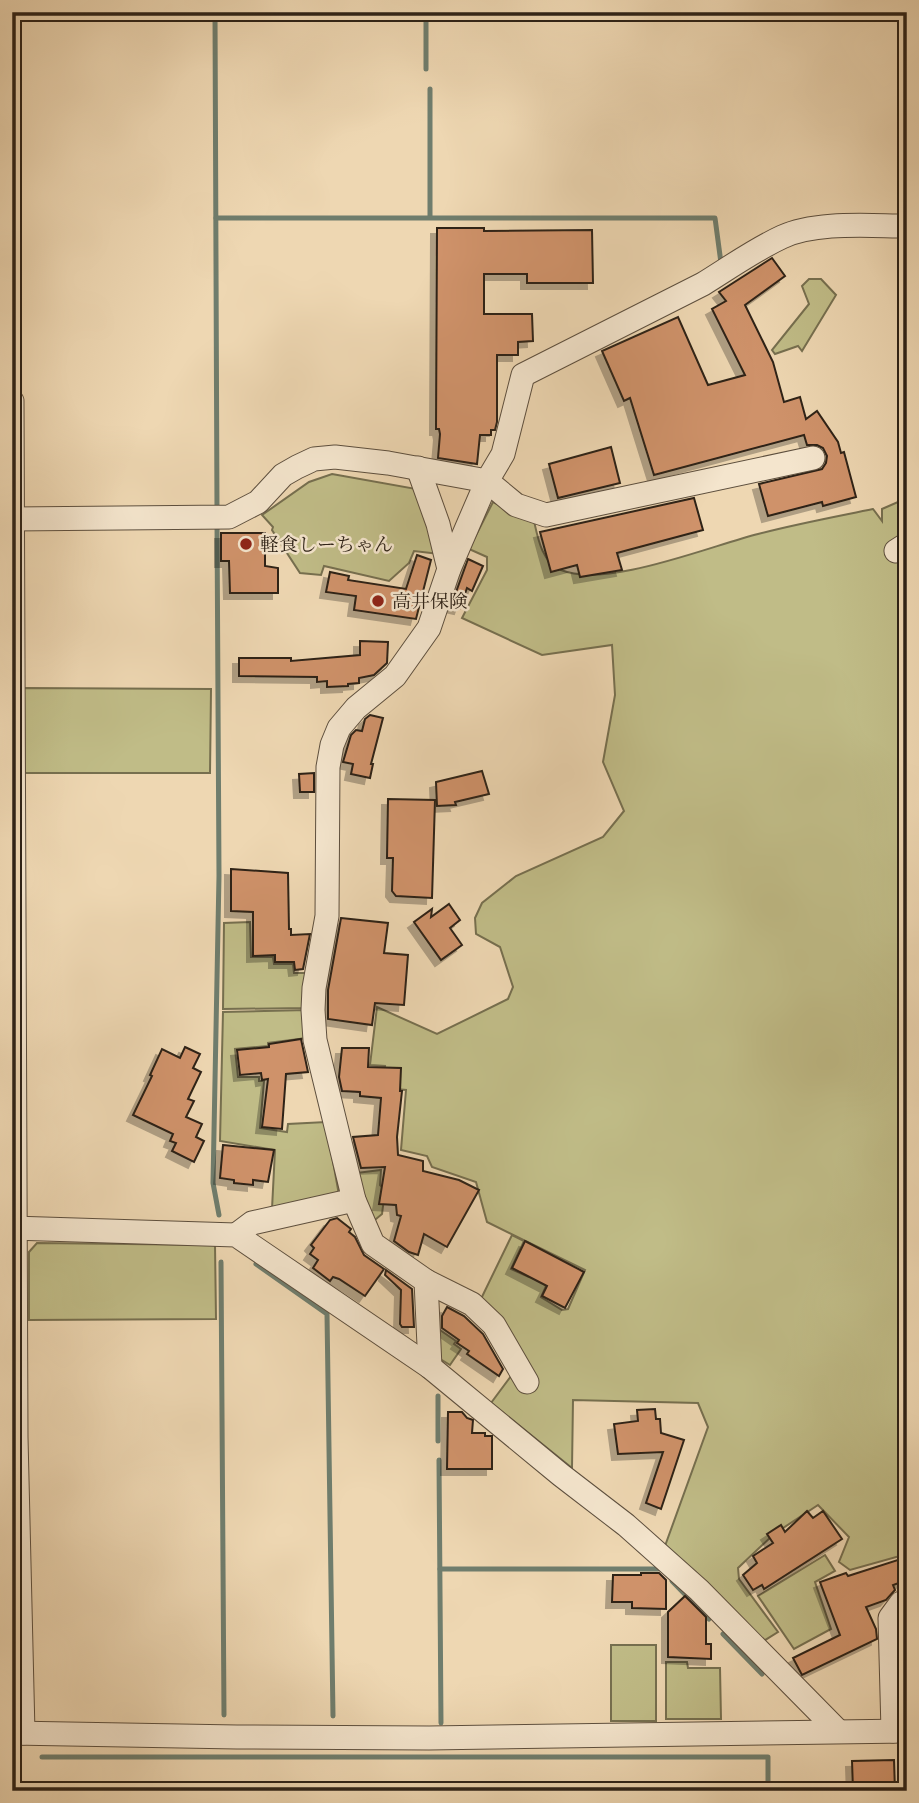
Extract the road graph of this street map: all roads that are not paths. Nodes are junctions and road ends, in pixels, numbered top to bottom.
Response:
1 (907, 226) edge
2 (12, 401) edge
3 (813, 458) dead end
4 (418, 468) junction
5 (487, 481) junction
6 (13, 519) edge
7 (449, 569) junction
8 (354, 1200) junction
9 (14, 1228) edge
10 (236, 1234) junction
11 (426, 1281) junction
12 (430, 1367) junction
13 (527, 1382) dead end
14 (907, 1601) edge
15 (838, 1731) junction
16 (900, 1731) edge
17 (18, 1733) edge

1 - 5 street
2 - 6 street
3 - 5 street
4 - 5 street
4 - 6 street
4 - 7 street
5 - 7 street
6 - 9 street
7 - 8 street
8 - 10 street
8 - 11 street
9 - 10 street
9 - 17 street
10 - 12 street
11 - 12 street
11 - 13 street
12 - 15 street
14 - 16 street
15 - 16 street
15 - 17 street

